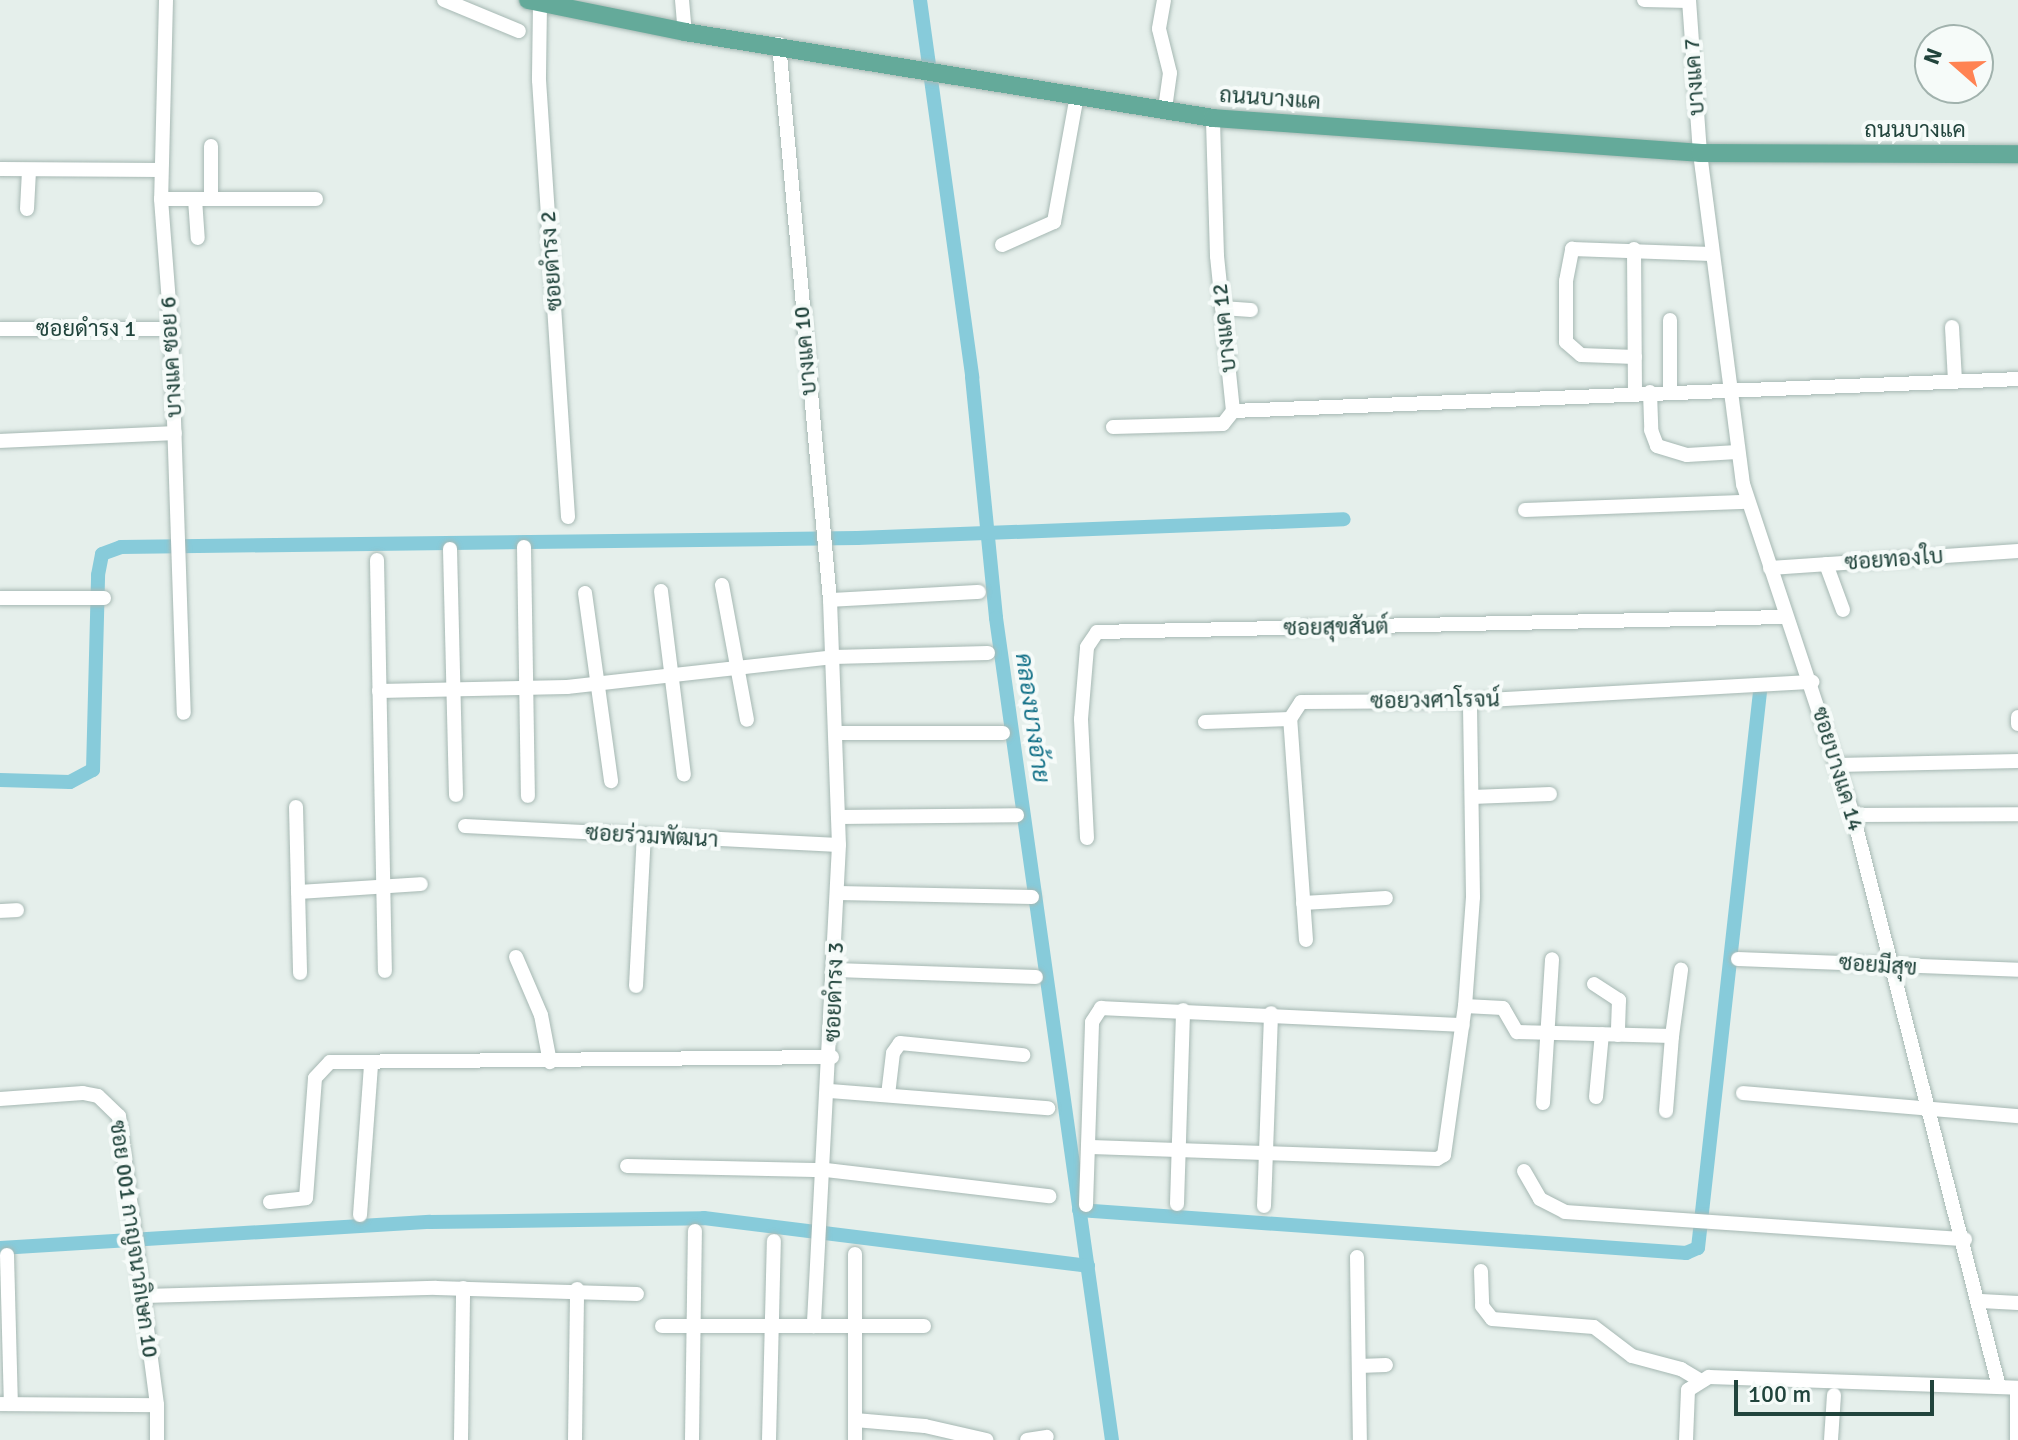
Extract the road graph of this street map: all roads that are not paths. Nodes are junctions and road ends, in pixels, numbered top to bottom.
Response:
1 (166, 0) edge
2 (444, 0) edge
3 (682, 0) edge
4 (1164, 0) edge
5 (1644, 0) edge
6 (1689, 0) edge
7 (534, 2) edge
8 (603, 8) edge
9 (519, 31) dead end
10 (685, 32) junction
11 (779, 44) junction
12 (1077, 95) junction
13 (1165, 109) junction
14 (1213, 118) junction
15 (211, 146) dead end
16 (1700, 153) junction
17 (2018, 154) edge
18 (0, 169) edge
19 (29, 170) junction
20 (161, 170) junction
21 (161, 199) junction
22 (195, 199) junction
23 (211, 199) junction
24 (316, 199) dead end
25 (27, 209) dead end
26 (198, 238) dead end
27 (1002, 245) dead end
28 (1634, 249) junction
29 (1711, 254) junction
30 (1222, 308) junction
31 (1251, 310) dead end
32 (1670, 320) dead end
33 (1952, 327) dead end
34 (0, 329) edge
35 (171, 329) junction
36 (1635, 357) junction
37 (2018, 379) edge
38 (1955, 380) junction
39 (1729, 387) junction
40 (1642, 392) junction
41 (1670, 393) junction
42 (1233, 411) junction
43 (1113, 427) dead end
44 (175, 433) junction
45 (0, 441) edge
46 (1737, 452) junction
47 (1747, 502) junction
48 (1525, 510) dead end
49 (568, 517) dead end
50 (524, 547) dead end
51 (450, 549) dead end
52 (2018, 551) edge
53 (377, 560) dead end
54 (1826, 564) junction
55 (1770, 568) junction
56 (722, 585) dead end
57 (661, 591) dead end
58 (979, 592) dead end
59 (585, 593) dead end
60 (0, 598) edge
61 (104, 598) dead end
62 (830, 600) junction
63 (1843, 610) dead end
64 (1786, 617) junction
65 (988, 653) dead end
66 (833, 657) junction
67 (738, 667) junction
68 (670, 675) junction
69 (1812, 682) junction
70 (600, 683) junction
71 (527, 688) junction
72 (453, 689) junction
73 (379, 691) junction
74 (1470, 701) junction
75 (184, 713) dead end
76 (2018, 717) edge
77 (1290, 719) junction
78 (747, 720) dead end
79 (1205, 722) dead end
80 (2018, 724) edge
81 (835, 733) junction
82 (1003, 733) dead end
83 (2018, 761) edge
84 (1837, 765) junction
85 (684, 775) dead end
86 (611, 781) dead end
87 (1550, 794) dead end
88 (456, 795) dead end
89 (528, 796) dead end
90 (1472, 797) junction
91 (296, 807) dead end
92 (2018, 814) edge
93 (1017, 815) dead end
94 (1853, 815) junction
95 (838, 817) junction
96 (465, 826) dead end
97 (644, 835) junction
98 (1087, 838) dead end
99 (839, 845) junction
100 (421, 884) dead end
101 (383, 887) junction
102 (298, 892) junction
103 (838, 893) junction
104 (1032, 897) dead end
105 (1386, 898) dead end
106 (1303, 903) junction
107 (17, 910) dead end
108 (0, 911) edge
109 (1306, 940) dead end
110 (516, 957) dead end
111 (1552, 959) dead end
112 (1738, 959) dead end
113 (1892, 968) junction
114 (836, 970) junction
115 (1681, 970) dead end
116 (2018, 970) edge
117 (385, 971) dead end
118 (300, 973) dead end
119 (1036, 977) dead end
120 (1594, 984) dead end
121 (636, 986) dead end
122 (1465, 1006) junction
123 (1183, 1010) junction
124 (1271, 1013) junction
125 (1463, 1025) junction
126 (1548, 1033) junction
127 (1602, 1034) junction
128 (1618, 1035) junction
129 (1672, 1036) junction
130 (1023, 1055) dead end
131 (832, 1057) junction
132 (550, 1062) junction
133 (371, 1065) junction
134 (830, 1091) junction
135 (1743, 1093) dead end
136 (888, 1095) junction
137 (1596, 1097) dead end
138 (0, 1099) edge
139 (1543, 1103) dead end
140 (1048, 1108) dead end
141 (1930, 1110) junction
142 (1666, 1111) dead end
143 (2018, 1116) edge
144 (1091, 1147) junction
145 (1178, 1149) junction
146 (1266, 1151) junction
147 (627, 1166) dead end
148 (826, 1170) junction
149 (1524, 1171) dead end
150 (1049, 1196) dead end
151 (270, 1202) dead end
152 (1177, 1204) dead end
153 (1086, 1205) dead end
154 (1264, 1206) dead end
155 (360, 1215) dead end
156 (695, 1231) dead end
157 (1965, 1239) junction
158 (774, 1241) dead end
159 (855, 1254) dead end
160 (7, 1255) dead end
161 (1357, 1257) dead end
162 (1481, 1271) dead end
163 (463, 1288) junction
164 (577, 1289) junction
165 (637, 1294) dead end
166 (144, 1296) junction
167 (1981, 1301) junction
168 (2018, 1303) edge
169 (5, 1318) edge
170 (694, 1325) junction
171 (662, 1326) dead end
172 (814, 1326) junction
173 (855, 1326) junction
174 (924, 1326) dead end
175 (771, 1327) junction
176 (1386, 1365) dead end
177 (1359, 1366) junction
178 (1699, 1380) junction
179 (1998, 1383) junction
180 (2018, 1388) edge
181 (1834, 1395) dead end
182 (6, 1404) edge
183 (157, 1405) junction
184 (855, 1420) junction
185 (1047, 1437) dead end
186 (157, 1440) edge
187 (461, 1440) edge
188 (575, 1440) edge
189 (692, 1440) edge
190 (769, 1440) edge
191 (855, 1440) edge
192 (986, 1440) edge
193 (1027, 1440) edge
194 (1360, 1440) edge
195 (1686, 1440) edge
196 (1831, 1440) edge
197 (2017, 1440) edge

1 - 20 street, บางแค ซอย 6
2 - 9 street
3 - 10 street
4 - 13 street
5 - 6 street
6 - 16 street, บางแค 7
7 - 8 main road, ถนนบางแค
7 - 49 street, ซอยดำรง 2
8 - 10 main road, ถนนบางแค
10 - 11 main road, ถนนบางแค
11 - 12 main road, ถนนบางแค
11 - 62 street, บางแค 10
12 - 13 main road, ถนนบางแค
12 - 27 street
13 - 14 main road, ถนนบางแค
14 - 16 main road, ถนนบางแค
14 - 30 street, บางแค 12
15 - 23 street
16 - 17 main road, ถนนบางแค
16 - 29 street, ซอยบางแค 14
18 - 19 street
19 - 20 street
19 - 25 street
20 - 21 street, บางแค ซอย 6
21 - 22 street
21 - 35 street, บางแค ซอย 6
22 - 23 street
22 - 26 street
23 - 24 street
28 - 29 street
28 - 36 street
28 - 36 street
29 - 39 street, ซอยบางแค 14
30 - 31 street
30 - 42 street, บางแค 12
32 - 41 street
33 - 38 street
34 - 35 street, ซอยดำรง 1
35 - 44 street, บางแค ซอย 6
36 - 40 street
37 - 38 street
38 - 39 street
39 - 41 street
39 - 46 street, ซอยบางแค 14
40 - 41 street
40 - 42 street
40 - 46 street
42 - 43 street
44 - 45 street
44 - 75 street, บางแค ซอย 6
46 - 47 street, ซอยบางแค 14
47 - 48 street
47 - 55 street, ซอยบางแค 14
50 - 71 street
51 - 72 street
52 - 54 street, ซอยทองใบ
53 - 73 street
54 - 55 street, ซอยทองใบ
54 - 63 street
55 - 64 street, ซอยบางแค 14
56 - 67 street
57 - 68 street
58 - 62 street
59 - 70 street
60 - 61 street
62 - 66 street, บางแค 10
64 - 69 street, ซอยบางแค 14
64 - 98 street, ซอยสุขสันต์
65 - 66 street
66 - 67 street
66 - 81 street, ซอยดำรง 3
67 - 68 street
67 - 78 street
68 - 70 street
68 - 85 street
69 - 74 street, ซอยวงศาโรจน์
69 - 84 street, ซอยบางแค 14
70 - 71 street
70 - 86 street
71 - 72 street
71 - 89 street
72 - 73 street
72 - 88 street
73 - 101 street
74 - 77 street, ซอยวงศาโรจน์
74 - 90 street
76 - 80 street
77 - 79 street
77 - 106 street
81 - 82 street
81 - 95 street, ซอยดำรง 3
83 - 84 street
84 - 94 street, ซอยบางแค 14
87 - 90 street
90 - 122 street
91 - 102 street
92 - 94 street
93 - 95 street
94 - 113 street, ซอยบางแค 14
95 - 99 street, ซอยดำรง 3
96 - 97 street, ซอยร่วมพัฒนา
97 - 99 street, ซอยร่วมพัฒนา
97 - 121 street
99 - 103 street, ซอยดำรง 3
100 - 101 street
101 - 102 street
101 - 117 street
102 - 118 street
103 - 104 street
103 - 114 street, ซอยดำรง 3
105 - 106 street
106 - 109 street
107 - 108 street
110 - 132 street
111 - 126 street
112 - 113 street, ซอยมีสุข
113 - 116 street, ซอยมีสุข
113 - 141 street, ซอยบางแค 14
114 - 119 street
114 - 131 street, ซอยดำรง 3
115 - 129 street
120 - 128 street
122 - 125 street
122 - 126 street
123 - 124 street
123 - 144 street
123 - 145 street
124 - 125 street
124 - 146 street
125 - 146 street
126 - 127 street
126 - 139 street
127 - 128 street
127 - 137 street
128 - 129 street
129 - 142 street
130 - 136 street
131 - 132 street
131 - 134 street, ซอยดำรง 3
132 - 133 street
133 - 151 street
133 - 155 street
134 - 136 street
134 - 148 street, ซอยดำรง 3
135 - 141 street
136 - 140 street
138 - 166 street, ซอย 001 กาญจนาภิเษก 10
141 - 143 street
141 - 157 street, ซอยบางแค 14
144 - 145 street
144 - 153 street
145 - 146 street
145 - 152 street
146 - 154 street
147 - 148 street
148 - 150 street
148 - 172 street, ซอยดำรง 3
149 - 157 street
156 - 170 street
157 - 167 street, ซอยบางแค 14
158 - 175 street
159 - 173 street
160 - 169 street
161 - 177 street
162 - 178 street
163 - 164 street
163 - 166 street
163 - 187 street
164 - 165 street
164 - 188 street
166 - 183 street, ซอย 001 กาญจนาภิเษก 10
167 - 168 street
167 - 179 street, ซอยบางแค 14
169 - 182 street
170 - 171 street
170 - 175 street
170 - 189 street
172 - 173 street
172 - 175 street
173 - 174 street
173 - 184 street
175 - 190 street
176 - 177 street
177 - 194 street
178 - 179 street
178 - 195 street
179 - 180 street
180 - 197 street
181 - 196 street
182 - 183 street
183 - 186 street, ซอย 001 กาญจนาภิเษก 10
184 - 191 street
184 - 192 street
185 - 193 street

